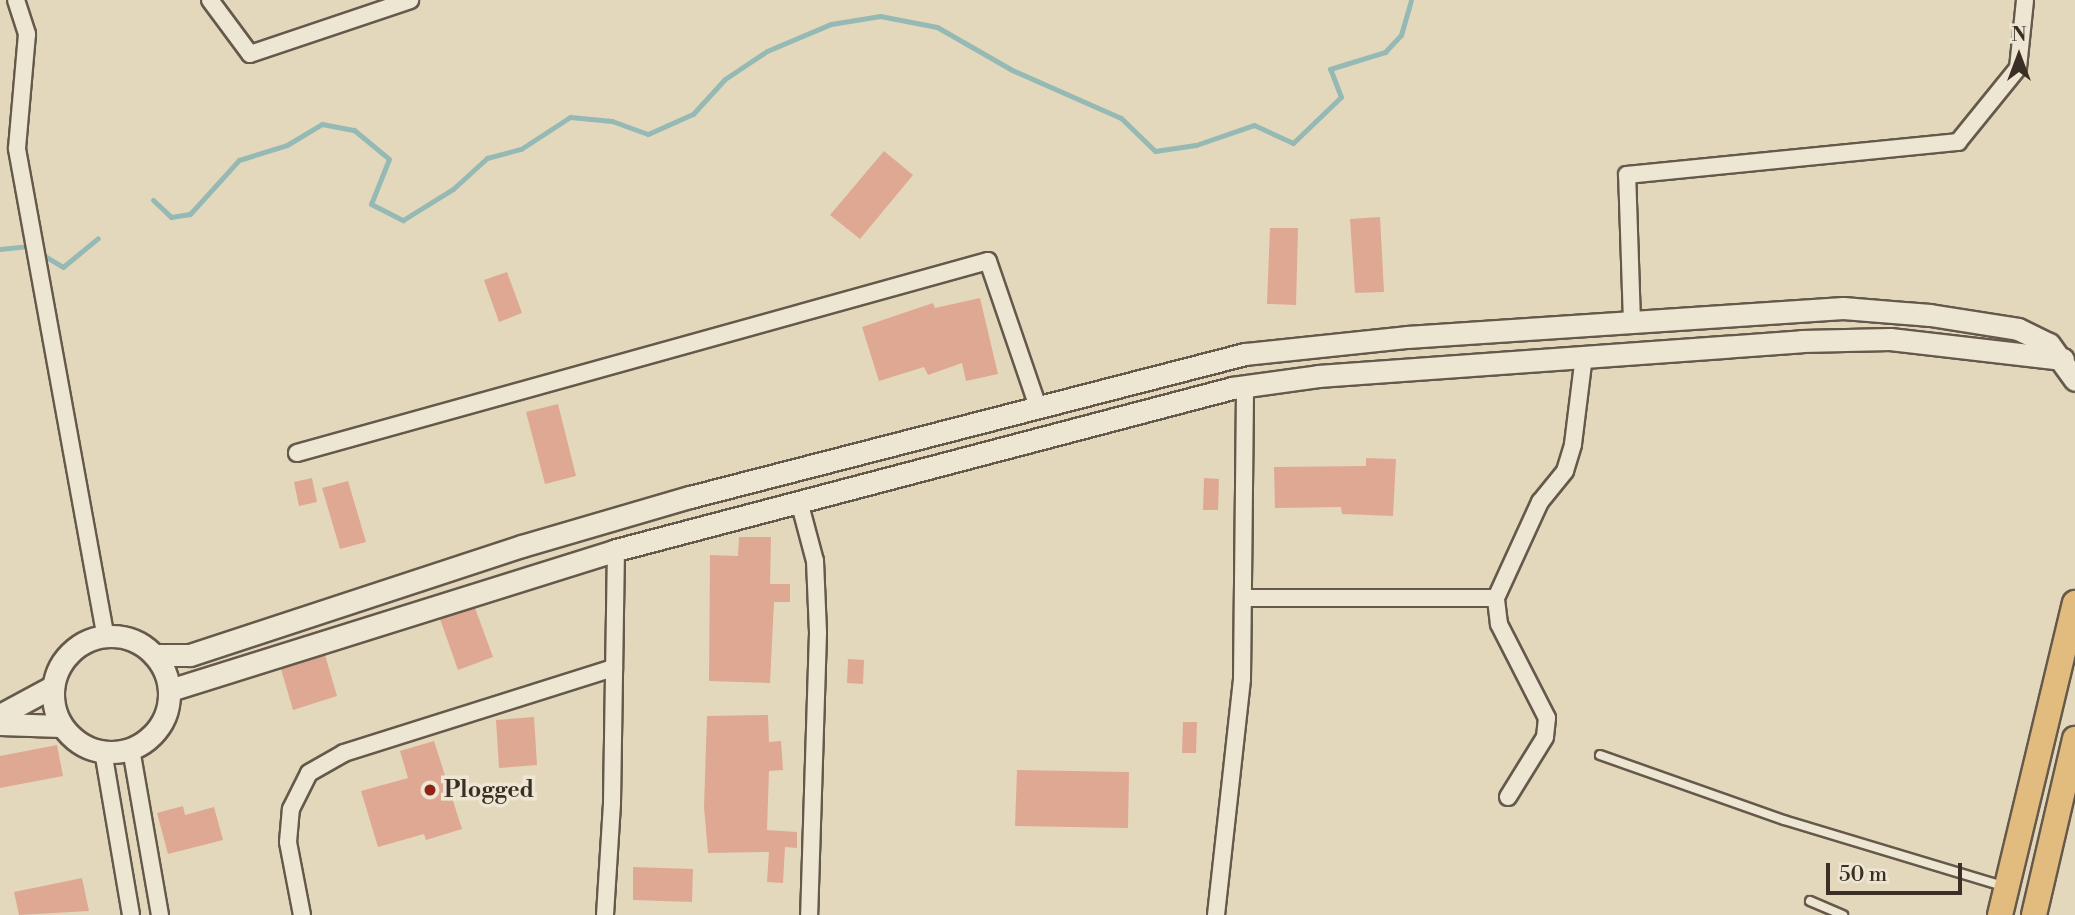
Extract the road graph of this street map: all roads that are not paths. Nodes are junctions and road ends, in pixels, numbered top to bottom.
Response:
1 (16, 0) edge
2 (210, 0) edge
3 (410, 0) edge
4 (2025, 0) edge
5 (1632, 322) junction
6 (1584, 356) junction
7 (2063, 359) junction
8 (2075, 380) edge
9 (1245, 386) junction
10 (1038, 407) junction
11 (296, 453) dead end
12 (799, 501) junction
13 (616, 550) junction
14 (1244, 598) junction
15 (1496, 598) junction
16 (2075, 603) edge
17 (105, 635) junction
18 (156, 656) junction
19 (614, 668) junction
20 (52, 687) junction
21 (170, 690) junction
22 (0, 715) edge
23 (0, 724) edge
24 (61, 726) junction
25 (2075, 739) edge
26 (131, 749) junction
27 (103, 751) junction
28 (1600, 755) dead end
29 (1508, 797) dead end
30 (2007, 887) junction
31 (1810, 901) dead end
32 (131, 915) edge
33 (160, 915) edge
34 (302, 915) edge
35 (606, 915) edge
36 (809, 915) edge
37 (1216, 915) edge
38 (1843, 915) edge
39 (2000, 915) edge
40 (2034, 915) edge

1 - 17 street
2 - 3 street
4 - 5 street
5 - 7 street
5 - 10 street
6 - 7 street
6 - 9 street
6 - 15 street
7 - 8 street
9 - 12 street
9 - 14 street
10 - 11 street
10 - 18 street
12 - 13 street
12 - 36 street
13 - 19 street
13 - 21 street
14 - 15 street
14 - 37 street
15 - 29 street
16 - 30 main road
17 - 18 street
17 - 20 street
18 - 21 street
19 - 34 street
19 - 35 street
20 - 22 street
20 - 24 street
21 - 26 street
23 - 24 street
24 - 27 street
25 - 40 main road
26 - 27 street
26 - 33 street
27 - 32 street
28 - 30 lane
30 - 39 main road
31 - 38 lane

